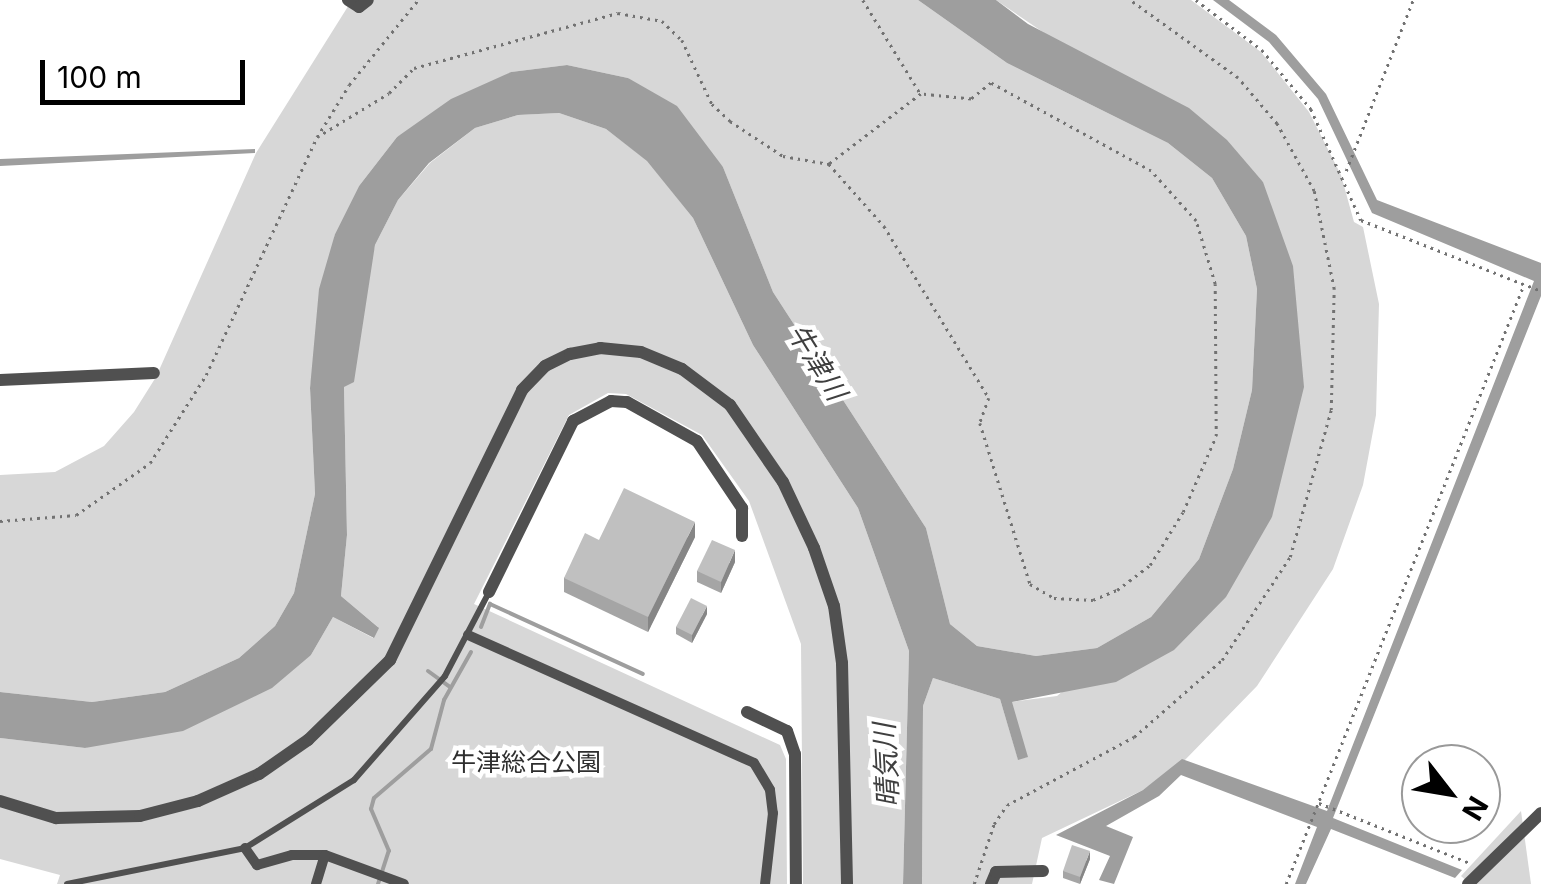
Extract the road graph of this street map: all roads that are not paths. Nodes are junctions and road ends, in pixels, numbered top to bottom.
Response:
1 (348, 0) edge
2 (368, 0) edge
3 (154, 373) dead end
4 (0, 380) edge
5 (742, 536) dead end
6 (489, 592) joint
7 (468, 635) junction
8 (747, 712) dead end
9 (0, 802) edge
10 (1541, 814) edge
11 (245, 848) junction
12 (325, 855) junction
13 (1043, 871) dead end
14 (67, 884) edge
15 (316, 884) edge
16 (404, 884) edge
17 (765, 884) edge
18 (796, 884) edge
19 (847, 884) edge
20 (991, 884) edge
21 (1468, 884) edge

1 - 2 street
3 - 4 street
5 - 6 street
6 - 7 lane
7 - 11 lane
7 - 17 street
8 - 18 street
9 - 19 street
10 - 21 street
11 - 12 street
11 - 14 lane
12 - 15 street
12 - 16 street
13 - 20 street

